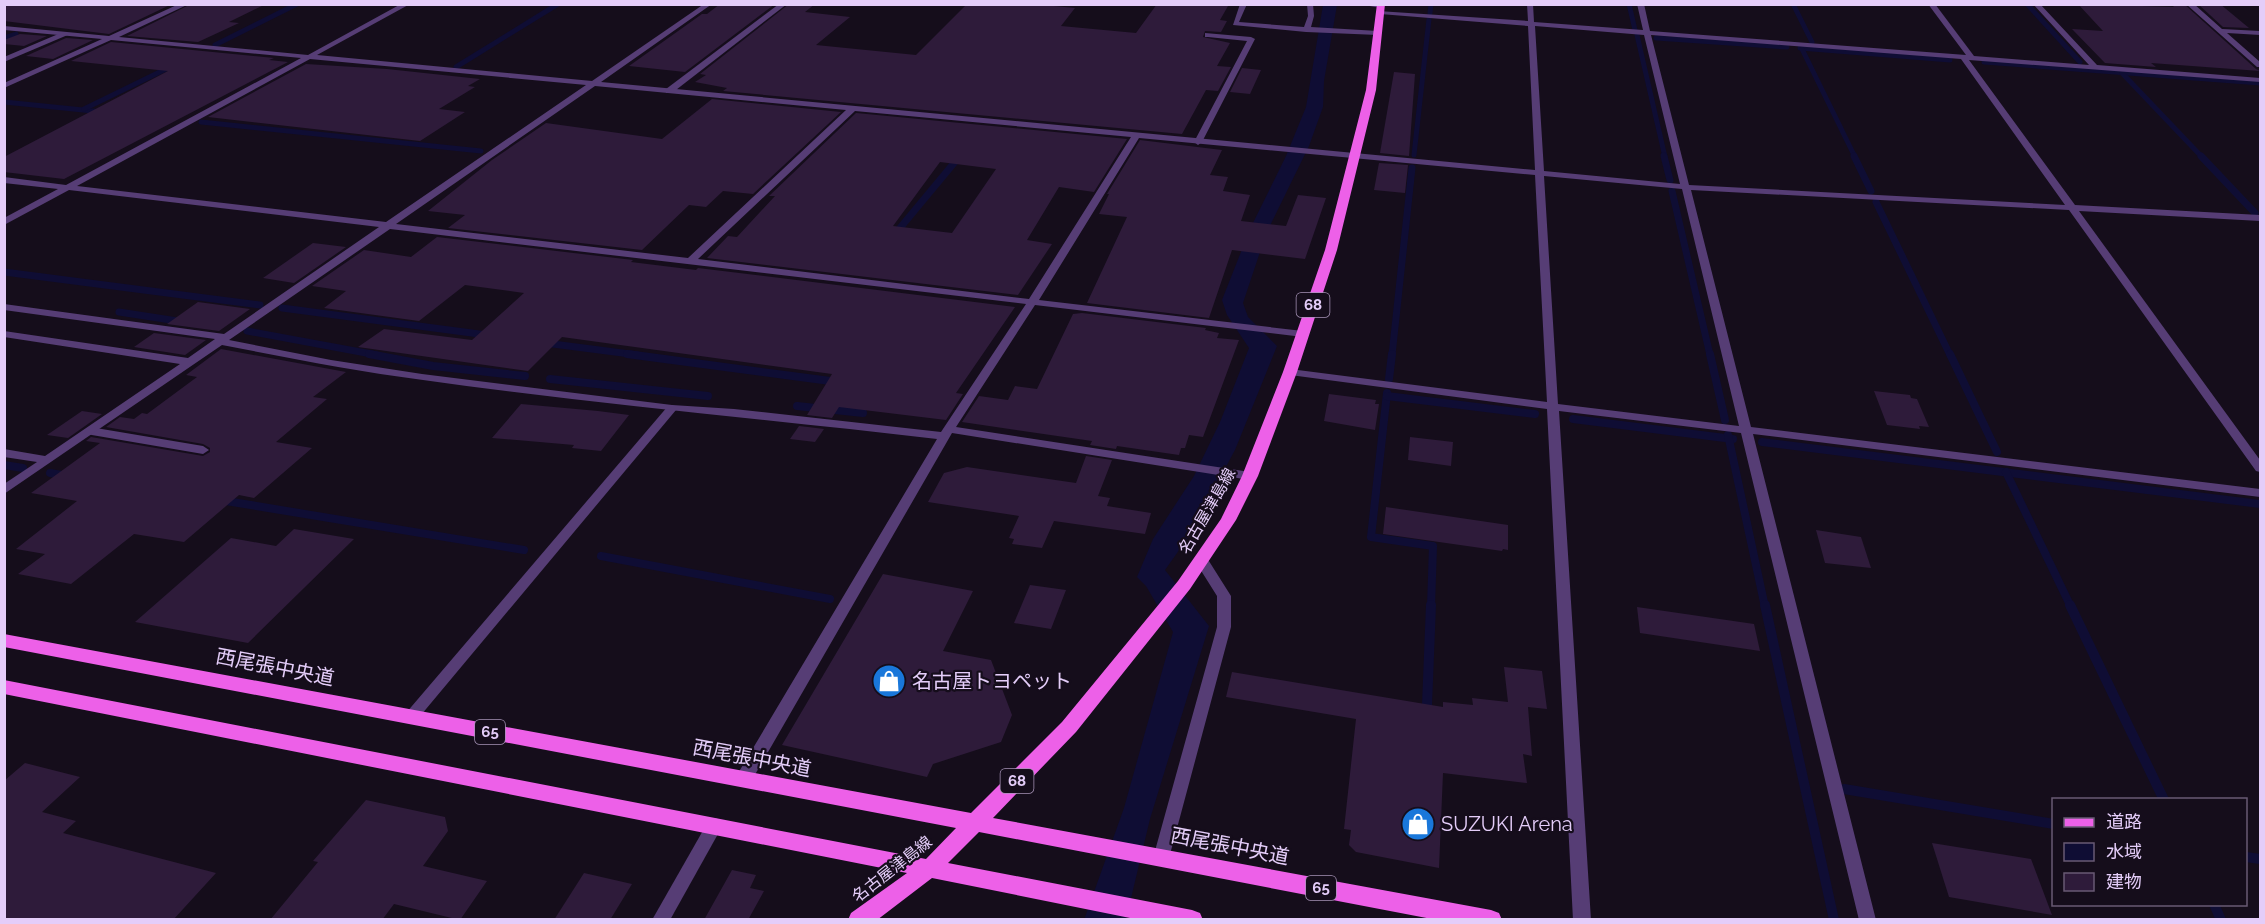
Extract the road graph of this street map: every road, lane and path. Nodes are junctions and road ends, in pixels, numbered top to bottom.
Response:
1 (186, 4) edge
2 (406, 4) edge
3 (709, 4) edge
4 (784, 4) edge
5 (1244, 4) edge
6 (1310, 4) edge
7 (1361, 4) edge
8 (1530, 4) edge
9 (1640, 4) edge
10 (1931, 4) edge
11 (2036, 4) edge
12 (2189, 4) edge
13 (1381, 8) edge
14 (1531, 24) junction
15 (4, 28) edge
16 (1306, 30) junction
17 (2222, 31) junction
18 (1378, 33) junction
19 (1647, 33) junction
20 (2260, 33) edge
21 (66, 34) junction
22 (1208, 35) dead end
23 (111, 38) junction
24 (1967, 57) junction
25 (308, 58) junction
26 (4, 60) edge
27 (2260, 64) edge
28 (2095, 67) junction
29 (2260, 80) edge
30 (594, 84) junction
31 (4, 86) edge
32 (669, 91) junction
33 (853, 108) junction
34 (1136, 136) junction
35 (1198, 142) junction
36 (1356, 157) junction
37 (1539, 174) junction
38 (4, 180) edge
39 (70, 187) junction
40 (1686, 187) junction
41 (2072, 208) junction
42 (2260, 218) edge
43 (4, 222) edge
44 (387, 225) junction
45 (691, 261) junction
46 (1033, 301) junction
47 (4, 307) edge
48 (4, 334) edge
49 (1303, 334) junction
50 (223, 339) junction
51 (190, 362) junction
52 (1290, 372) junction
53 (1553, 406) junction
54 (672, 408) junction
55 (1746, 430) junction
56 (90, 431) junction
57 (946, 432) junction
58 (203, 450) dead end
59 (4, 453) edge
60 (48, 460) junction
61 (2260, 468) edge
62 (1250, 476) junction
63 (4, 490) edge
64 (2260, 493) edge
65 (1202, 561) junction
66 (4, 640) edge
67 (4, 687) edge
68 (411, 717) junction
69 (743, 780) junction
70 (975, 824) junction
71 (715, 825) junction
72 (1155, 857) junction
73 (930, 868) junction
74 (660, 920) edge
75 (859, 920) edge
76 (1192, 920) edge
77 (1491, 920) edge
78 (1582, 920) edge
79 (1868, 920) edge

1 - 23 street
2 - 25 street
3 - 30 street
4 - 32 street
5 - 16 street
6 - 16 street
7 - 13 street
8 - 14 street
9 - 19 street
10 - 24 street
11 - 28 street
12 - 17 street
13 - 14 street
13 - 18 main road, 名古屋津島線 / 68
14 - 19 street
14 - 37 street
15 - 21 street
16 - 18 street
17 - 20 street
17 - 27 street
18 - 36 main road, 名古屋津島線 / 68
19 - 24 street
19 - 40 street
21 - 23 street
21 - 26 street
22 - 35 street
23 - 25 street
23 - 31 street
24 - 28 street
24 - 41 street
25 - 30 street
25 - 39 street
28 - 29 street
30 - 32 street
30 - 44 street
32 - 33 street
33 - 34 street
33 - 45 street
34 - 35 street
34 - 46 street
35 - 36 street
36 - 37 street
36 - 49 main road, 名古屋津島線 / 68
37 - 40 street
37 - 53 street
38 - 39 street
39 - 43 street
39 - 44 street
40 - 41 street
40 - 55 street
41 - 42 street
41 - 61 street
44 - 45 street
44 - 50 street
45 - 46 street
46 - 49 street
46 - 57 street
47 - 50 street
48 - 51 street
49 - 52 main road, 名古屋津島線 / 68
50 - 51 street
50 - 54 street
51 - 56 street
52 - 53 street
52 - 62 main road, 名古屋津島線 / 68
53 - 55 street
53 - 78 street
54 - 57 street
54 - 68 street
55 - 64 street
55 - 79 street
56 - 58 street
56 - 60 street
57 - 62 street
57 - 69 street
59 - 60 street
60 - 63 street
62 - 65 main road, 名古屋津島線 / 68
65 - 70 main road, 名古屋津島線 / 68
65 - 72 street
66 - 68 main road, 西尾張中央道 / 65
67 - 71 main road
68 - 69 main road, 西尾張中央道 / 65
69 - 70 main road, 西尾張中央道 / 65
70 - 72 main road, 西尾張中央道 / 65
70 - 73 main road, 名古屋津島線 / 68
71 - 73 main road
71 - 74 street
72 - 77 main road, 西尾張中央道 / 65
73 - 75 main road, 名古屋津島線 / 68
73 - 76 main road

